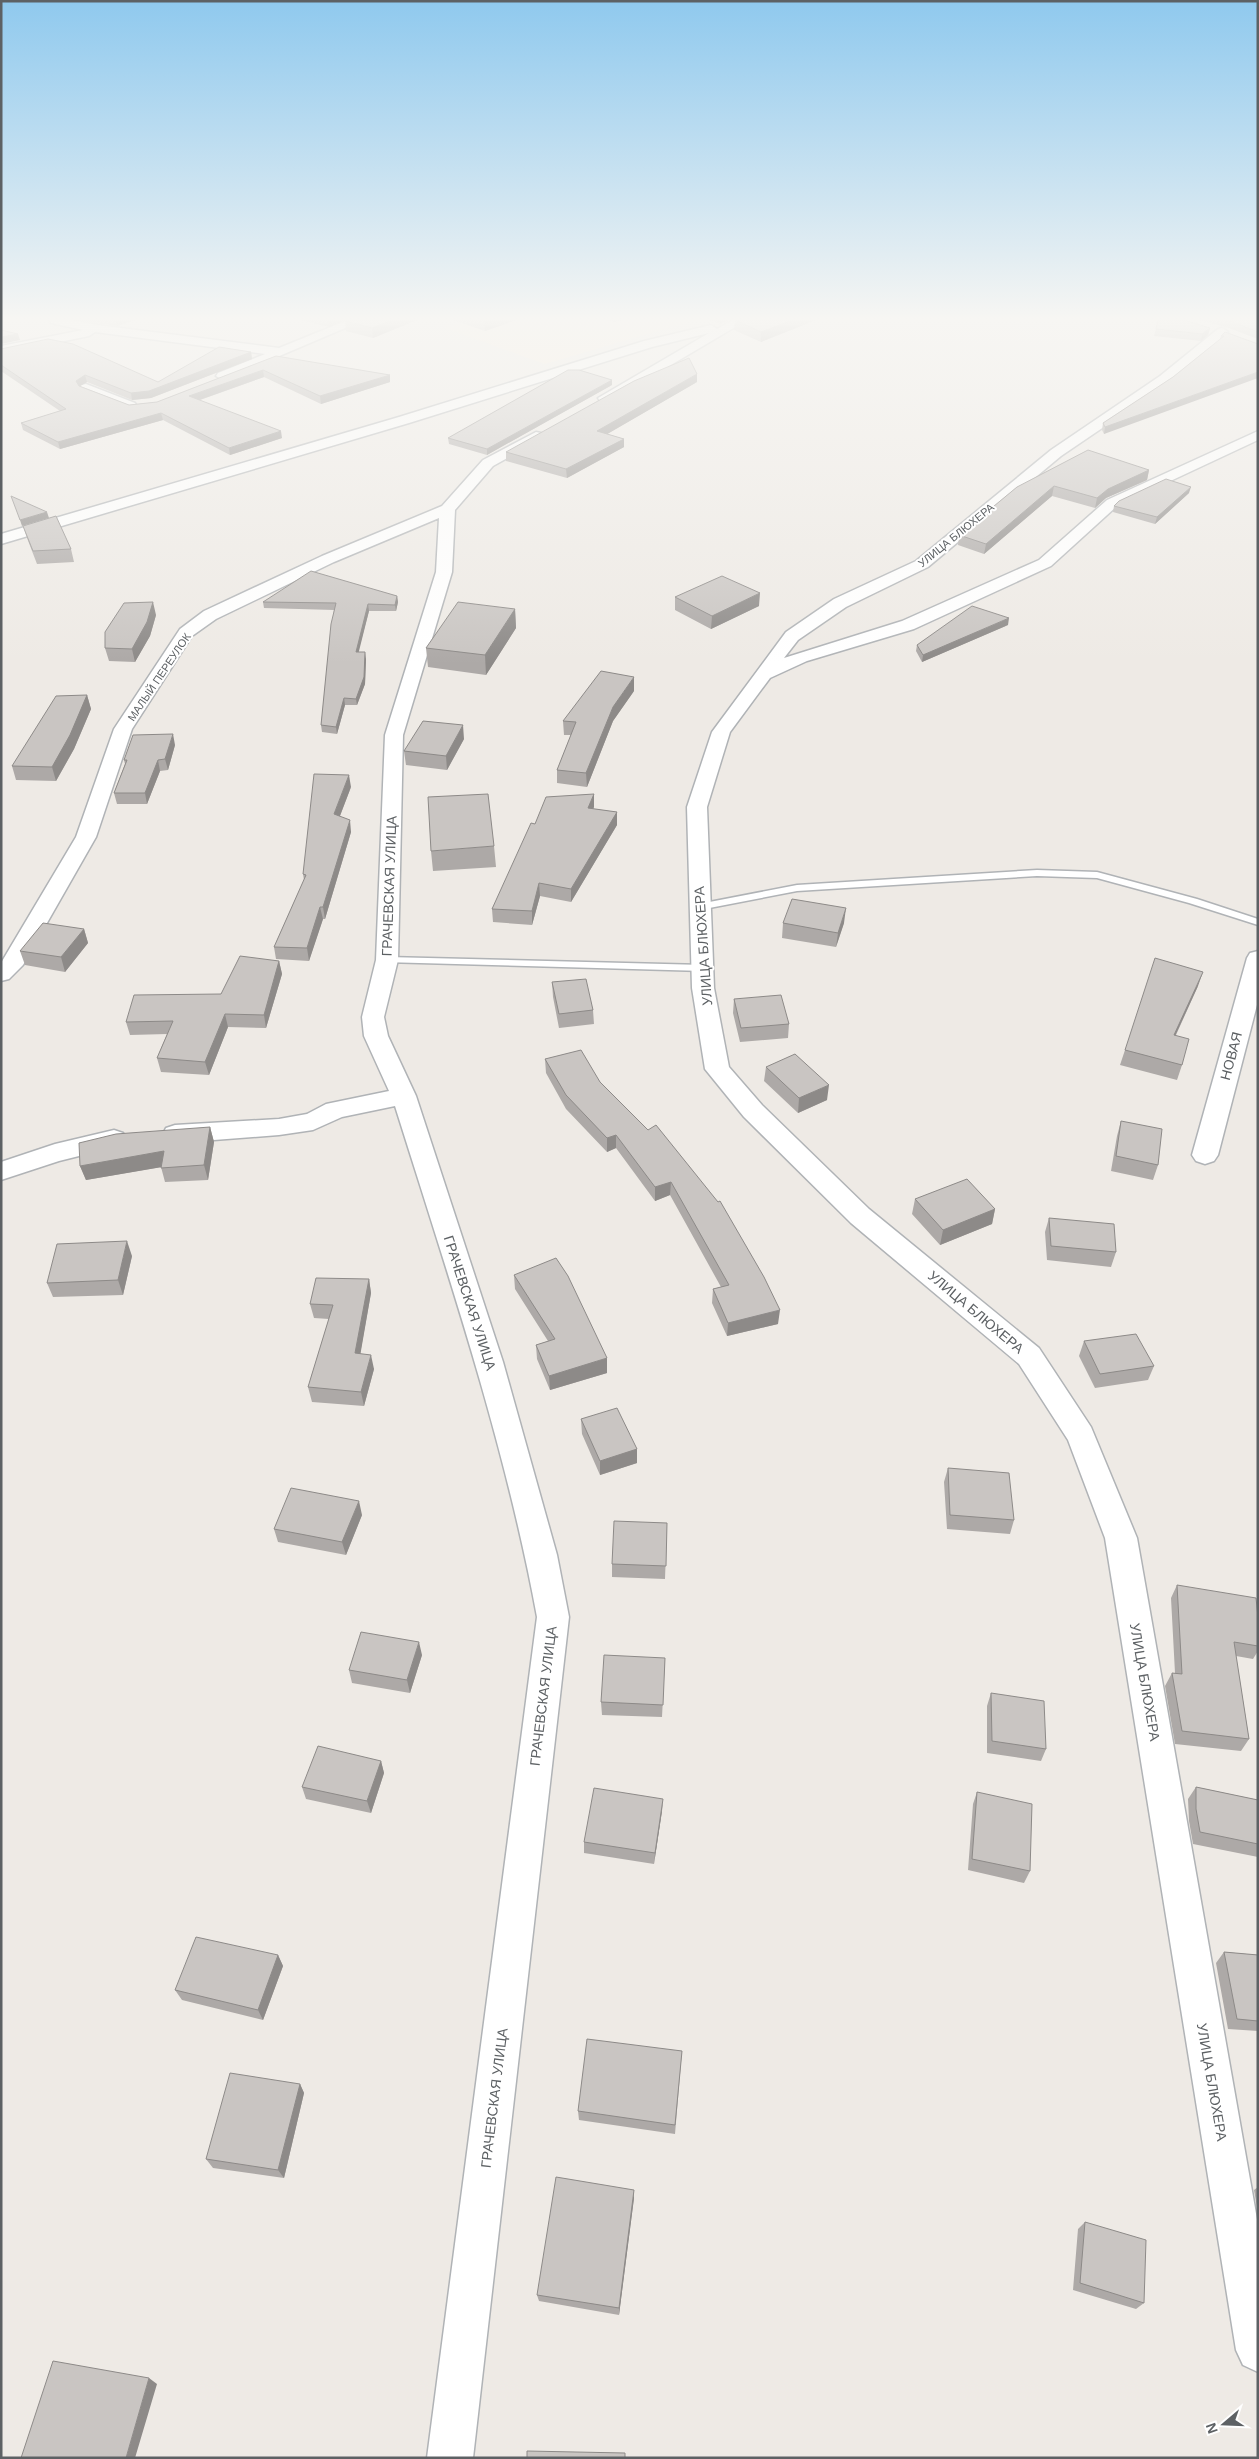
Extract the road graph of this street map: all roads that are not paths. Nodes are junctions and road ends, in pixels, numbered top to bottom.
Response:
1 (354, 435) edge
2 (538, 435) edge
3 (1083, 435) edge
4 (1258, 435) edge
5 (447, 509) junction
6 (1, 539) edge
7 (761, 676) junction
8 (699, 907) junction
9 (1258, 922) edge
10 (1258, 958) edge
11 (387, 960) junction
12 (704, 968) junction
13 (1, 974) edge
14 (404, 1096) junction
15 (1205, 1155) dead end
16 (1, 1171) edge
17 (1258, 2350) edge
18 (450, 2458) edge

1 - 6 street
2 - 5 street
3 - 7 street, УЛИЦА БЛЮХЕРА
4 - 7 street, УЛИЦА БЛЮХЕРА
5 - 11 street, ГРАЧЕВСКАЯ УЛИЦА
5 - 13 street, МАЛЫЙ ПЕРЕУЛОК
7 - 8 street, УЛИЦА БЛЮХЕРА
8 - 9 lane
8 - 12 street, УЛИЦА БЛЮХЕРА
10 - 15 street, НОВАЯ
11 - 12 lane
11 - 14 street, ГРАЧЕВСКАЯ УЛИЦА
12 - 17 street, УЛИЦА БЛЮХЕРА
14 - 16 street
14 - 18 street, ГРАЧЕВСКАЯ УЛИЦА

